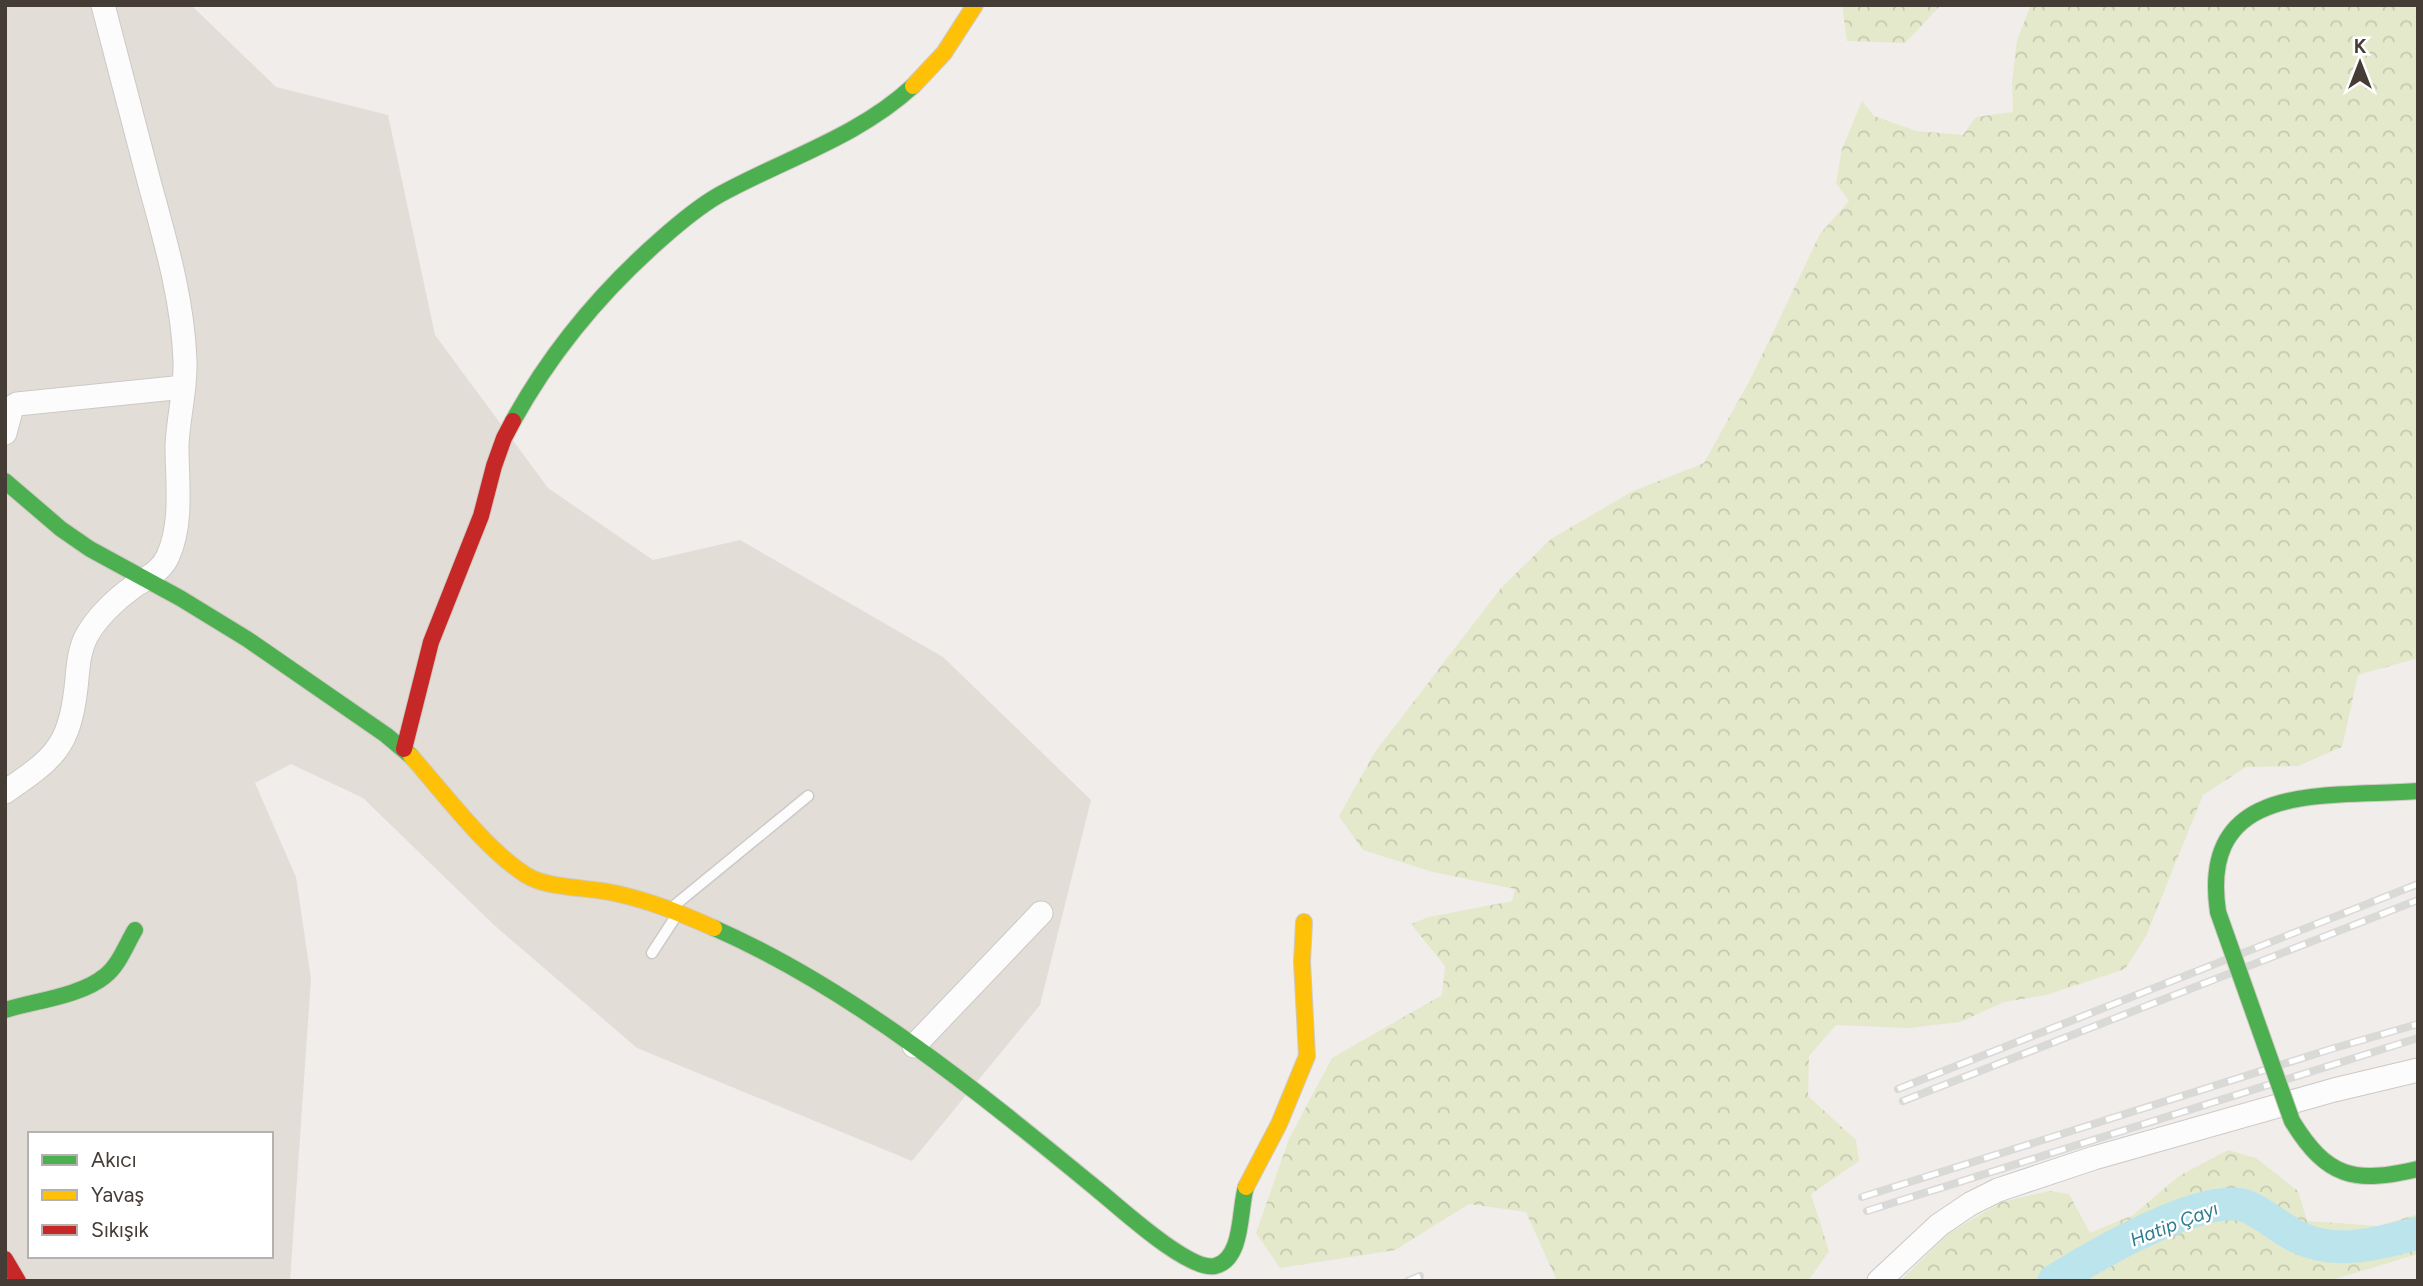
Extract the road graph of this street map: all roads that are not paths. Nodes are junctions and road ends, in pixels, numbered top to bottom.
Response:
1 (103, 5) edge
2 (975, 5) edge
3 (184, 387) junction
4 (5, 433) edge
5 (5, 481) edge
6 (145, 579) junction
7 (404, 749) junction
8 (2418, 790) edge
9 (5, 792) edge
10 (808, 796) dead end
11 (675, 910) junction
12 (1041, 913) dead end
13 (1304, 922) dead end
14 (135, 930) dead end
15 (652, 953) dead end
16 (5, 1010) edge
17 (914, 1046) junction
18 (2418, 1070) edge
19 (2418, 1169) edge
20 (5, 1259) edge
21 (18, 1281) edge
22 (1879, 1281) edge

1 - 3 street
2 - 7 street
3 - 4 street
3 - 6 street
5 - 6 street
6 - 7 street
6 - 9 street
7 - 11 street
8 - 19 street, bridge
10 - 11 lane
11 - 15 lane
11 - 17 street
12 - 17 street
13 - 17 street
14 - 16 street
18 - 22 street
20 - 21 street

